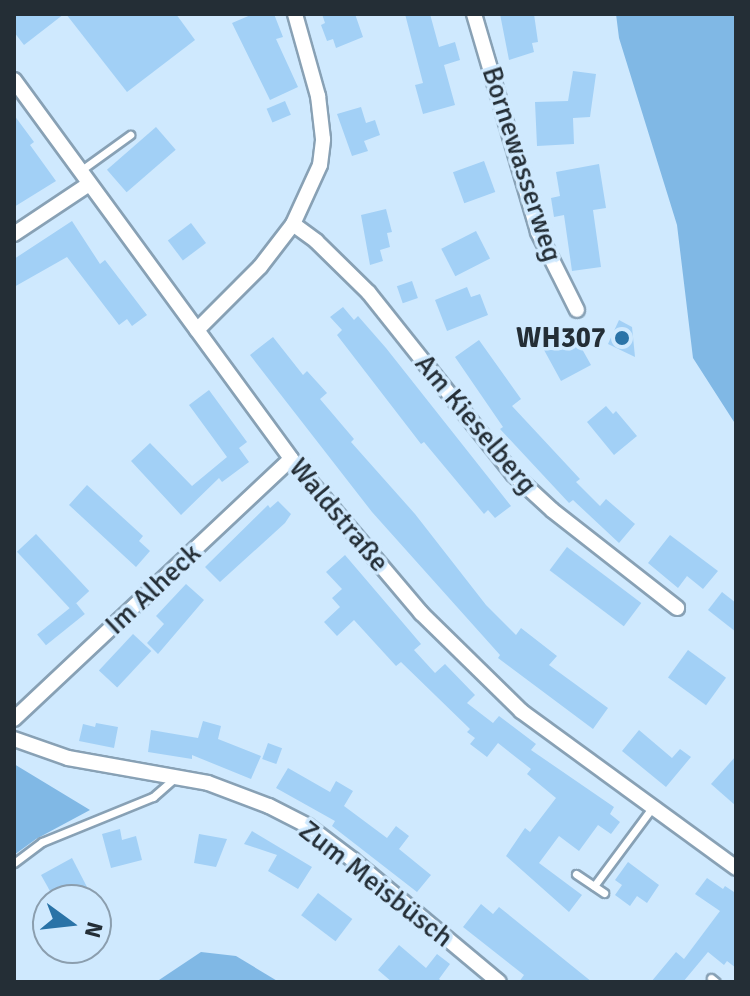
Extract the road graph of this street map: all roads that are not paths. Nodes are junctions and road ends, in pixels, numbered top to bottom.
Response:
1 (295, 14) edge
2 (474, 14) edge
3 (14, 80) edge
4 (130, 135) dead end
5 (80, 171) junction
6 (89, 184) junction
7 (293, 224) junction
8 (14, 234) edge
9 (577, 310) dead end
10 (197, 330) junction
11 (291, 459) junction
12 (677, 608) dead end
13 (14, 719) edge
14 (14, 739) edge
15 (176, 776) junction
16 (652, 808) junction
17 (14, 863) edge
18 (736, 868) edge
19 (576, 874) dead end
20 (594, 886) junction
21 (604, 893) dead end
22 (499, 982) edge

1 - 7 street
2 - 9 street, Bornewasserweg
3 - 5 street, Waldstraße
4 - 5 lane
5 - 6 street, Waldstraße
6 - 8 street
6 - 10 street, Waldstraße
7 - 10 street
7 - 12 street, Am Kieselberg
10 - 11 street, Waldstraße
11 - 13 street, Im Alheck
11 - 16 street, Waldstraße
14 - 15 street, Zum Meisbüsch
15 - 17 lane
15 - 22 street, Zum Meisbüsch
16 - 18 street, Waldstraße
16 - 20 lane
19 - 20 lane
20 - 21 lane

